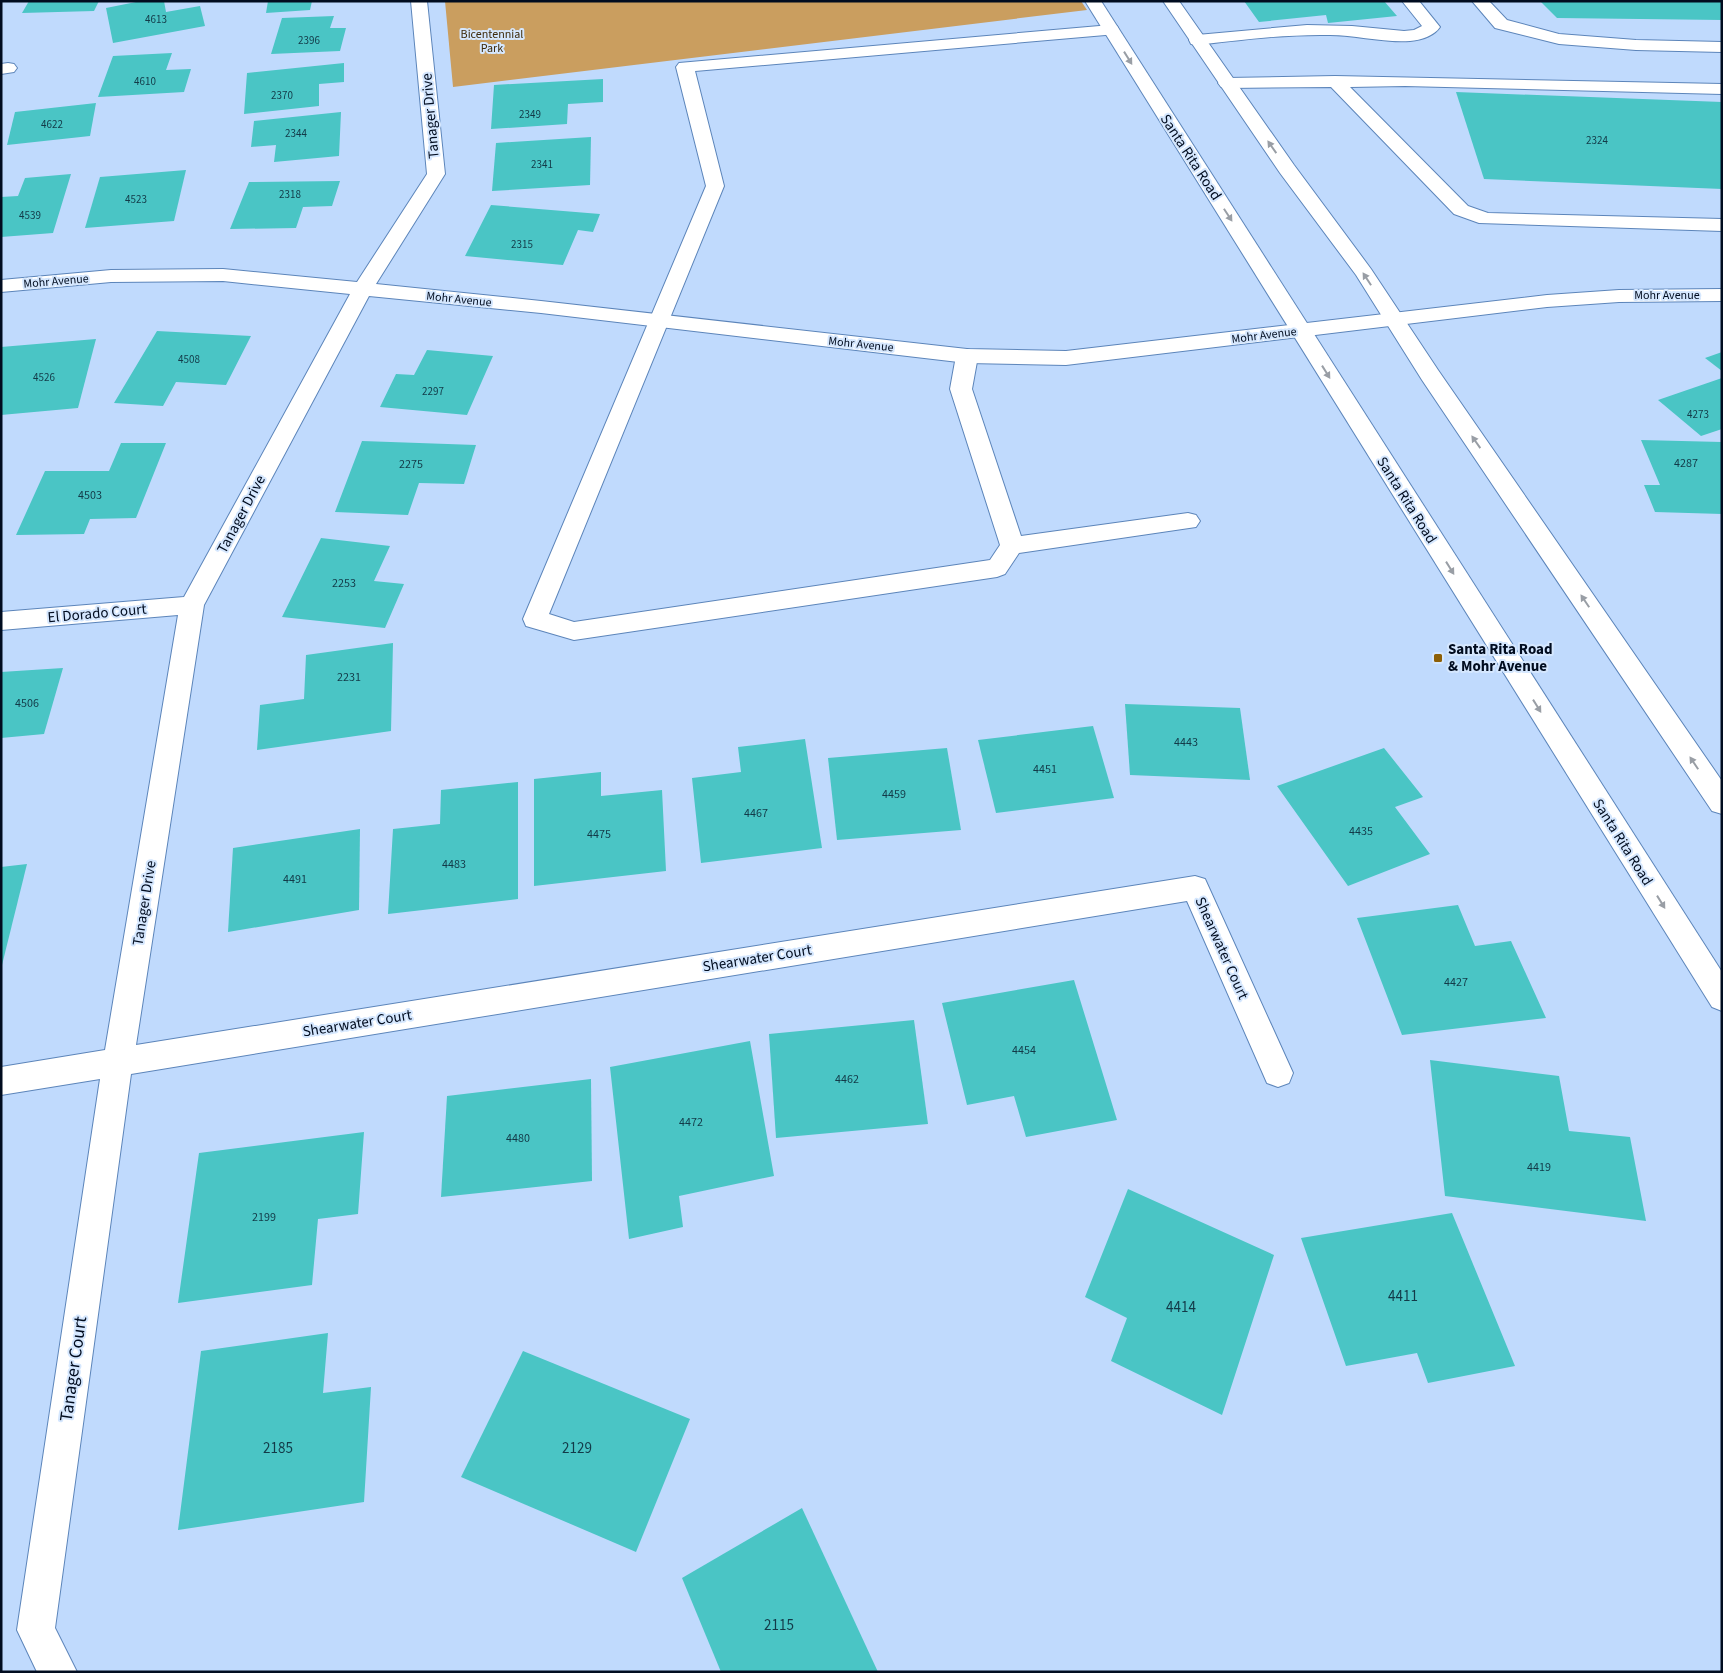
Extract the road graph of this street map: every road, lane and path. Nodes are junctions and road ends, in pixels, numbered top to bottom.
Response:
1 (419, 1) edge
2 (1093, 1) edge
3 (1171, 1) edge
4 (1410, 1) edge
5 (1480, 1) edge
6 (1111, 30) junction
7 (1197, 40) junction
8 (1722, 46) edge
9 (1335, 81) junction
10 (1227, 83) junction
11 (1722, 89) edge
12 (1722, 225) edge
13 (1, 286) edge
14 (363, 288) junction
15 (1722, 295) edge
16 (1394, 319) junction
17 (659, 322) junction
18 (1300, 330) junction
19 (967, 356) junction
20 (1188, 521) dead end
21 (1012, 546) junction
22 (192, 604) junction
23 (1, 621) edge
24 (1722, 803) edge
25 (1722, 998) edge
26 (118, 1061) junction
27 (1278, 1073) dead end
28 (1, 1081) edge
29 (58, 1672) edge

1 - 14 street, Tanager Drive
2 - 6 street, Santa Rita Road
3 - 7 street
4 - 7 street
5 - 8 street
6 - 17 street
6 -> 18 street, Santa Rita Road
7 - 10 street
9 - 10 street
9 - 11 street
9 - 12 street
16 -> 10 street
13 - 14 street, Mohr Avenue
14 - 17 street, Mohr Avenue
14 - 22 street, Tanager Drive
15 - 16 street, Mohr Avenue
16 - 18 street, Mohr Avenue
24 -> 16 street
17 - 19 street, Mohr Avenue
17 - 21 street
18 - 19 street, Mohr Avenue
18 -> 25 street, Santa Rita Road
19 - 21 street
20 - 21 street
22 - 23 street, El Dorado Court
22 - 26 street, Tanager Drive
26 - 27 street, Shearwater Court
26 - 28 street
26 - 29 street, Tanager Court

